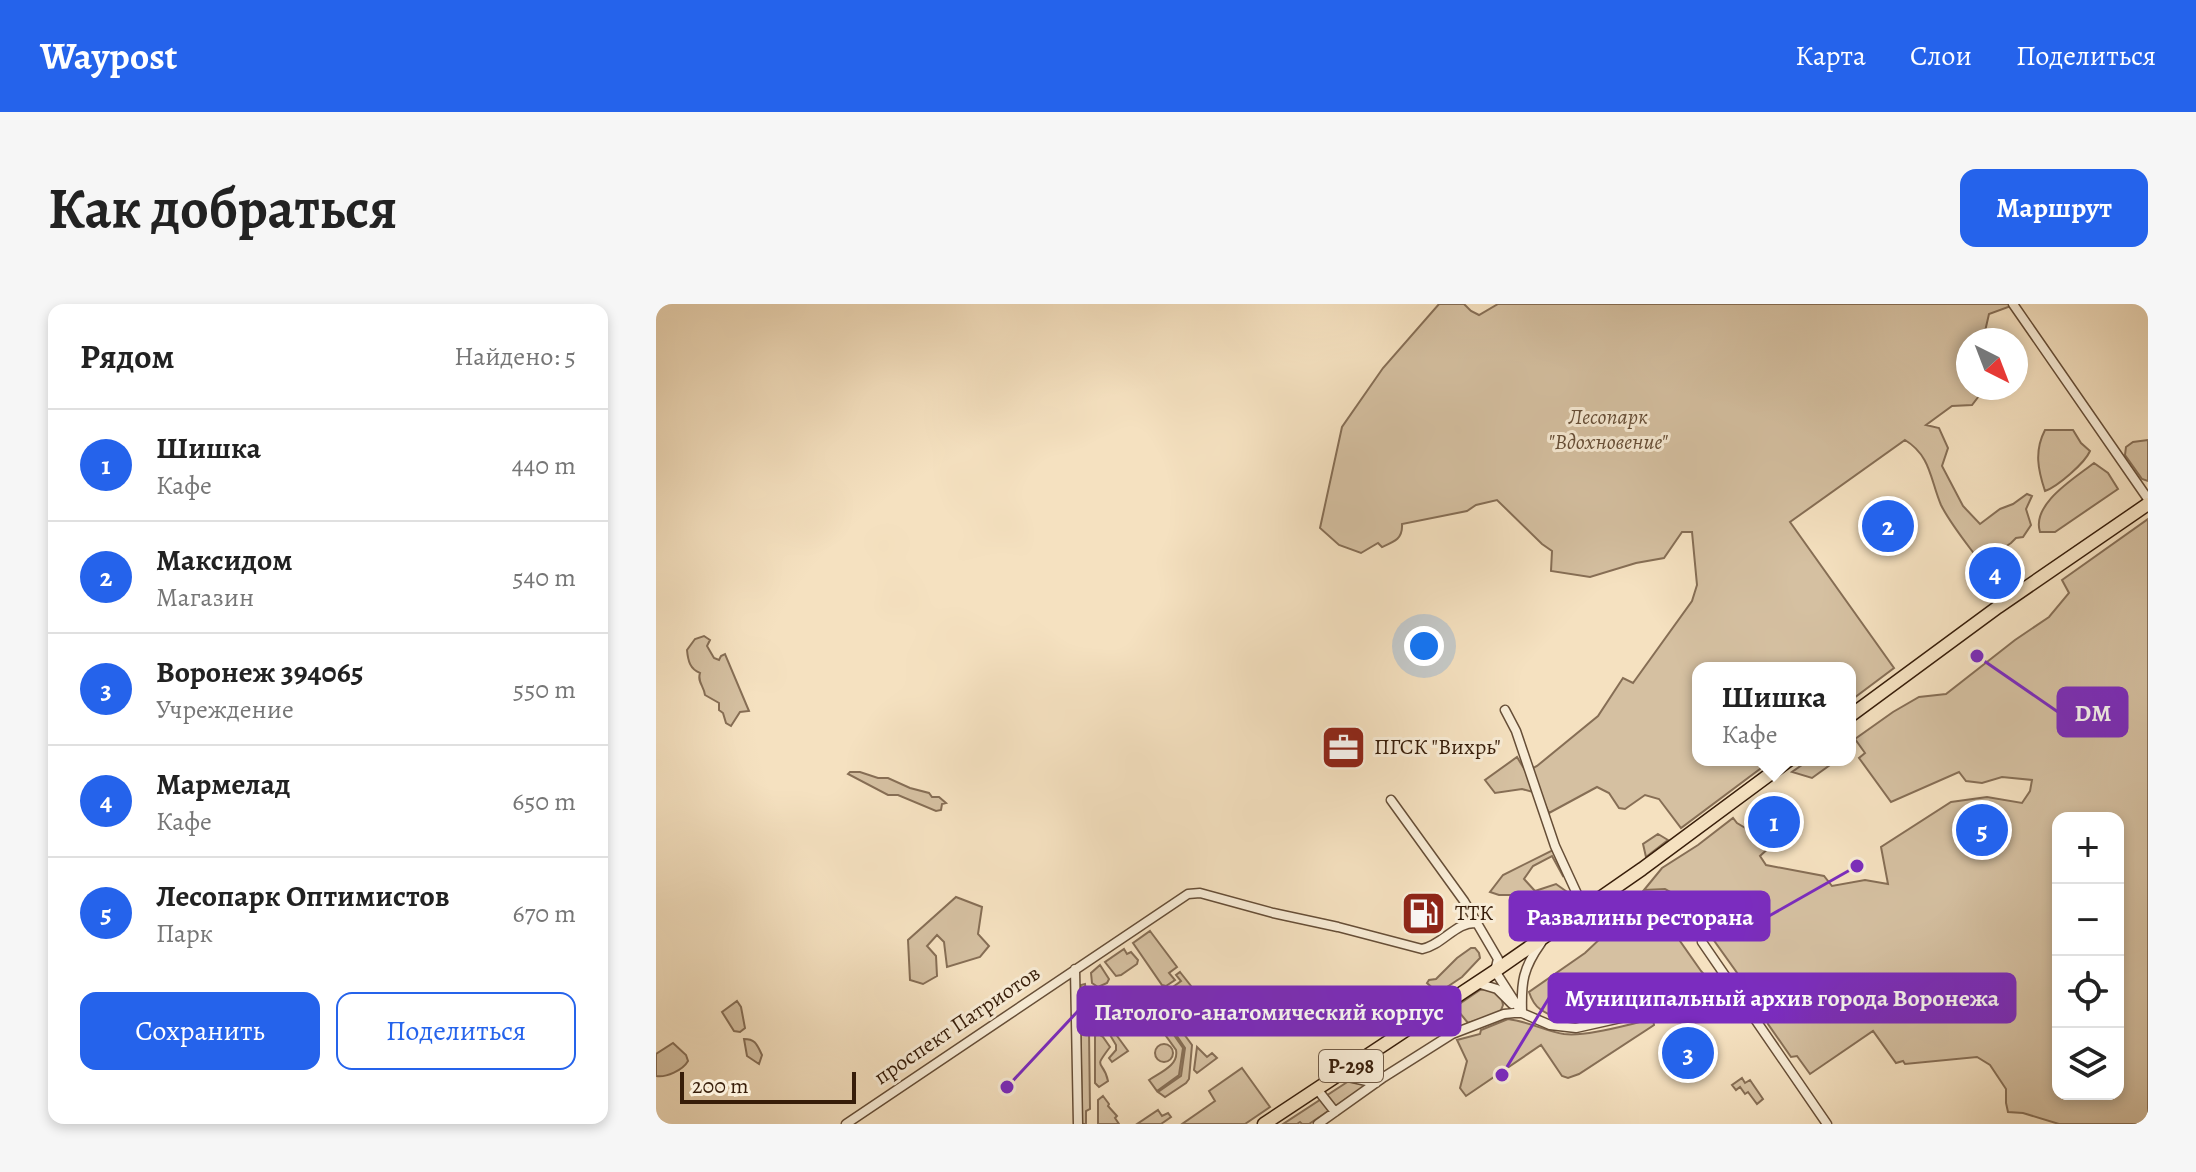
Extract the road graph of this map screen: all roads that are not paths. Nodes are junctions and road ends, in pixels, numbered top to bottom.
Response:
1 (2013, 304) edge
2 (2148, 501) edge
3 (1505, 710) dead end
4 (1856, 712) edge
5 (1781, 766) edge
6 (1391, 800) dead end
7 (1584, 909) junction
8 (1477, 923) junction
9 (1547, 935) junction
10 (1702, 942) dead end
11 (1075, 969) junction
12 (1495, 971) junction
13 (1476, 983) junction
14 (1740, 998) junction
15 (1522, 1013) junction
16 (1338, 1074) junction
17 (1376, 1083) junction
18 (1317, 1089) junction
19 (1335, 1112) junction
20 (846, 1124) edge
21 (1078, 1124) edge
22 (1264, 1124) edge
23 (1318, 1124) edge
24 (1827, 1124) edge

1 - 2 street
2 - 4 highway
3 - 7 street
5 - 7 highway, Р-298
6 - 8 street
7 - 9 highway, Р-298
8 - 11 street, проспект Патриотов
8 - 12 street
9 - 12 highway, Р-298
9 - 15 street
10 - 14 street
11 - 20 street, проспект Патриотов
11 - 21 street
12 - 13 highway, Р-298
12 - 15 street
13 - 15 street
13 - 16 highway, Р-298
14 - 15 street
14 - 24 street
15 - 17 street
16 - 17 street
16 - 18 highway, Р-298
17 - 19 street
18 - 19 street
18 - 22 highway, Р-298
19 - 23 street

